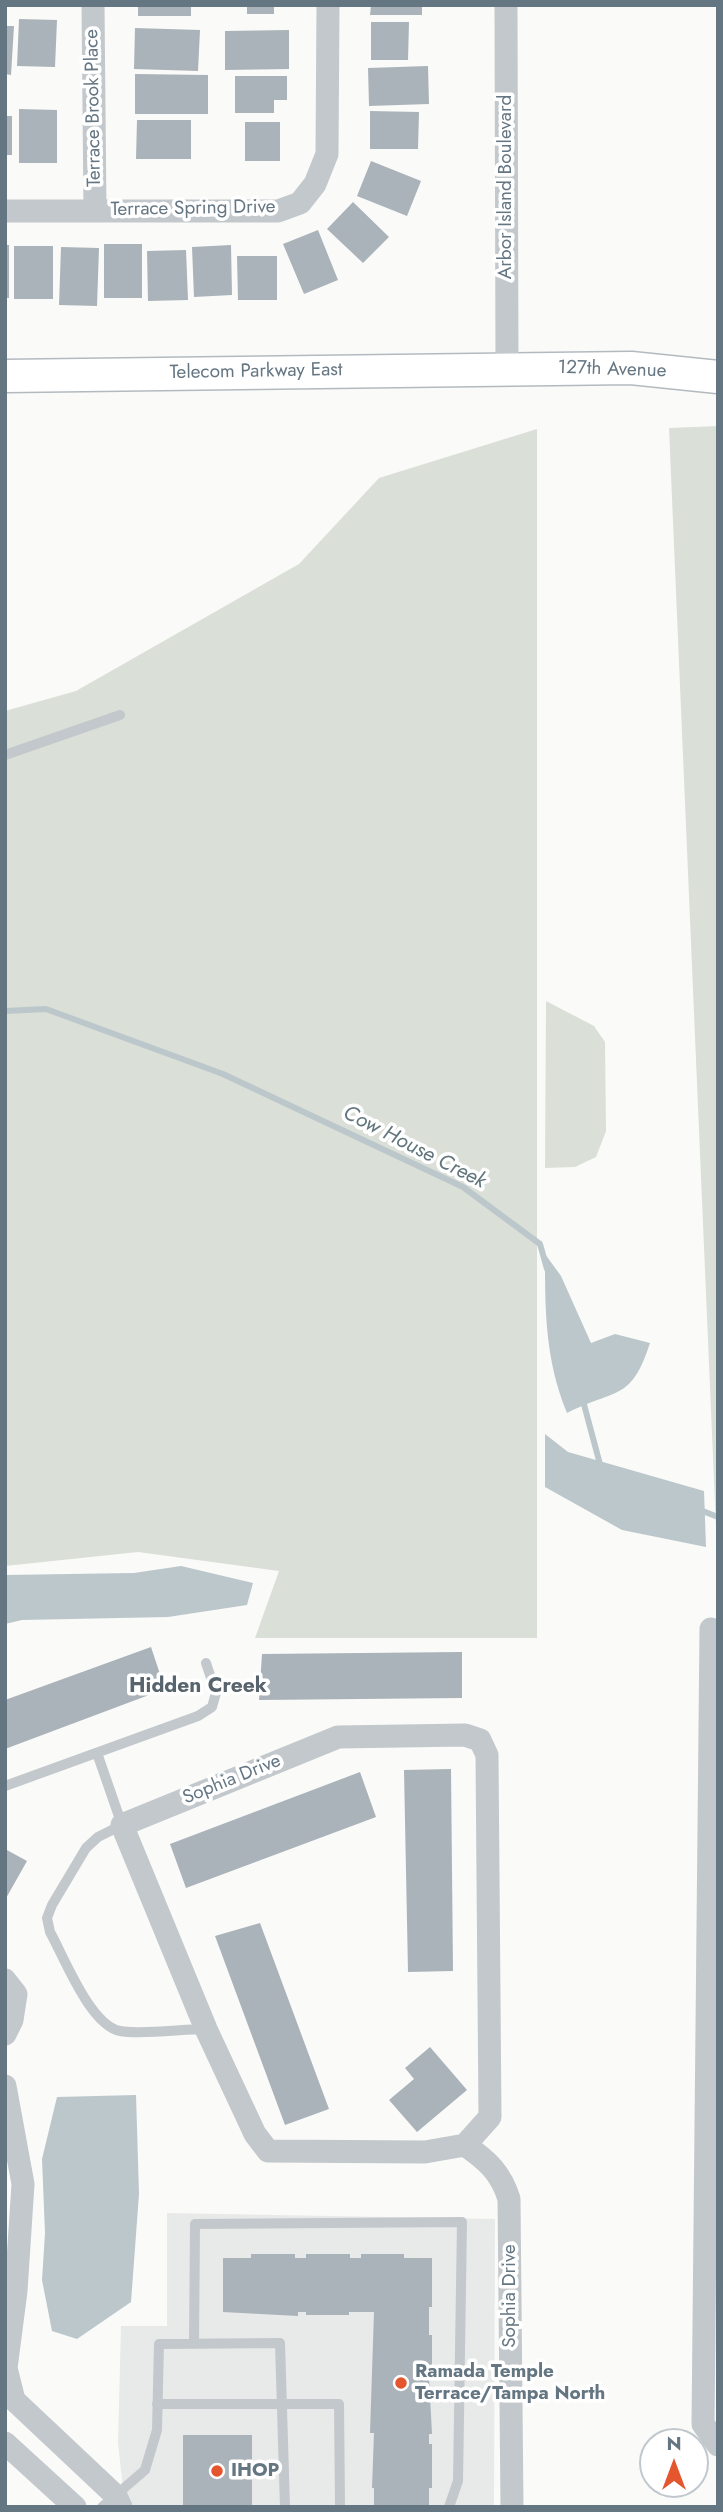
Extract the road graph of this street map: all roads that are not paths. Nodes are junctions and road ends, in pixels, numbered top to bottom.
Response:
1 (93, 5) edge
2 (328, 5) edge
3 (506, 5) edge
4 (5, 211) edge
5 (95, 211) junction
6 (506, 369) junction
7 (5, 376) edge
8 (718, 377) edge
9 (120, 715) dead end
10 (5, 755) edge
11 (711, 1629) dead end
12 (206, 1662) dead end
13 (97, 1753) junction
14 (5, 1786) edge
15 (122, 1825) junction
16 (5, 1980) edge
17 (206, 2028) junction
18 (5, 2034) edge
19 (5, 2085) edge
20 (9, 2126) edge
21 (465, 2146) junction
22 (11, 2290) edge
23 (194, 2344) junction
24 (6, 2368) edge
25 (157, 2403) junction
26 (283, 2404) junction
27 (5, 2443) edge
28 (718, 2445) edge
29 (113, 2503) edge
30 (75, 2507) edge
31 (285, 2507) edge
32 (340, 2507) edge
33 (449, 2507) edge
34 (512, 2507) edge

1 - 5 street, Terrace Brook Place
2 - 5 street, Terrace Spring Drive
3 - 6 street, Arbor Island Boulevard
4 - 5 street, Terrace Spring Drive
6 - 7 street, Telecom Parkway East
6 - 8 street, 127th Avenue
9 - 10 lane
11 - 28 street
12 - 13 lane
13 - 14 lane
13 - 15 lane
15 - 17 street
15 - 17 lane
15 - 21 street, Sophia Drive
16 - 18 street
17 - 21 street
19 - 20 street
20 - 22 street
21 - 34 street, Sophia Drive
22 - 24 street
23 - 25 lane
23 - 26 lane
23 - 33 lane
24 - 29 street
25 - 26 lane
25 - 29 lane
26 - 31 lane
26 - 32 lane
27 - 30 street

